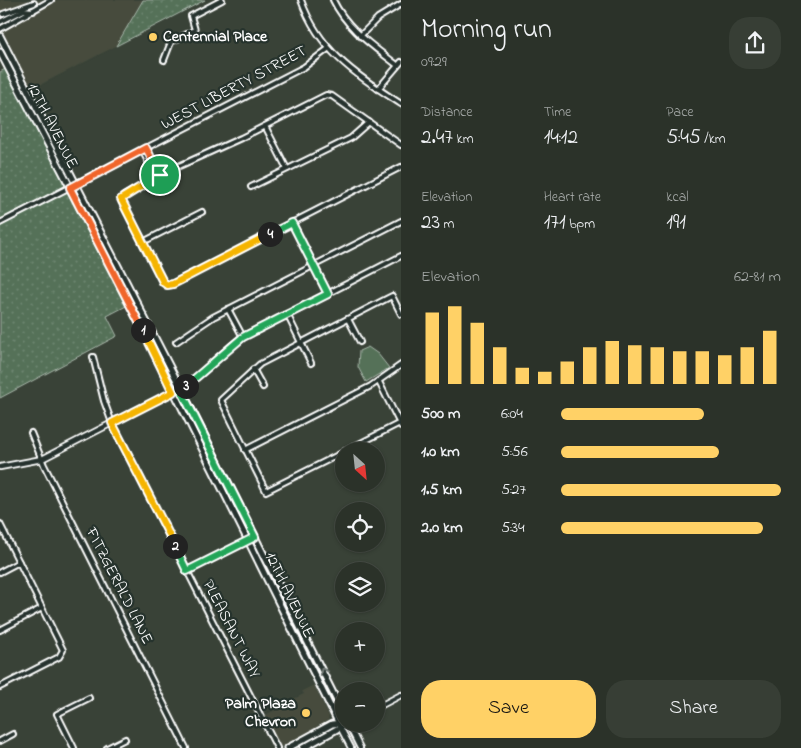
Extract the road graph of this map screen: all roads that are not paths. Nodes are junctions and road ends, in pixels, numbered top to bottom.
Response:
1 (51, 0) edge
2 (222, 0) edge
3 (301, 0) edge
4 (333, 0) edge
5 (34, 3) dead end
6 (401, 4) edge
7 (33, 11) junction
8 (2, 14) dead end
9 (0, 22) edge
10 (0, 29) edge
11 (0, 36) edge
12 (360, 36) junction
13 (328, 49) junction
14 (0, 52) edge
15 (164, 60) dead end
16 (399, 63) edge
17 (6, 64) junction
18 (26, 87) junction
19 (378, 89) junction
20 (401, 104) edge
21 (369, 122) junction
22 (265, 126) junction
23 (401, 145) edge
24 (144, 149) junction
25 (401, 167) edge
26 (287, 169) junction
27 (158, 176) junction
28 (76, 185) junction
29 (251, 187) dead end
30 (70, 188) junction
31 (202, 212) dead end
32 (401, 221) edge
33 (0, 223) edge
34 (292, 223) junction
35 (143, 242) junction
36 (401, 256) edge
37 (314, 265) junction
38 (328, 294) junction
39 (228, 309) junction
40 (287, 314) junction
41 (401, 314) edge
42 (348, 319) junction
43 (243, 337) junction
44 (176, 342) dead end
45 (360, 342) dead end
46 (301, 343) junction
47 (93, 357) dead end
48 (311, 363) dead end
49 (401, 365) edge
50 (253, 369) junction
51 (379, 382) junction
52 (263, 387) dead end
53 (180, 388) junction
54 (173, 392) junction
55 (112, 423) junction
56 (400, 424) edge
57 (31, 433) dead end
58 (364, 442) edge
59 (246, 450) junction
60 (335, 456) edge
61 (42, 459) junction
62 (0, 467) edge
63 (0, 524) edge
64 (255, 537) junction
65 (248, 540) junction
66 (19, 562) junction
67 (187, 571) junction
68 (0, 572) edge
69 (42, 608) junction
70 (0, 630) edge
71 (0, 686) edge
72 (401, 695) edge
73 (335, 697) edge
74 (89, 698) dead end
75 (385, 703) edge
76 (335, 707) edge
77 (335, 724) edge
78 (335, 729) edge
79 (346, 732) edge
80 (349, 732) edge
81 (13, 734) dead end
82 (125, 739) dead end
83 (0, 741) edge
84 (74, 748) edge
85 (107, 748) edge
86 (186, 748) edge
87 (277, 748) edge
88 (288, 748) edge
89 (303, 748) edge
90 (351, 748) edge
91 (360, 748) edge

1 - 7 street
2 - 15 street
3 - 13 street
4 - 12 street
5 - 8 street
6 - 12 street
7 - 9 street
7 - 10 street
11 - 18 main road, 12TH AVENUE
12 - 16 street
13 - 19 street
13 - 24 street, WEST LIBERTY STREET
14 - 17 main road, 12TH AVENUE
16 - 19 street
17 - 18 main road
17 - 30 main road, 12TH AVENUE
18 - 28 main road, 12TH AVENUE
19 - 20 street
21 - 22 street
21 - 23 street
21 - 26 street
22 - 26 street
22 - 27 street
24 - 27 street
24 - 28 street, WEST LIBERTY STREET
25 - 34 street
26 - 29 street
27 - 35 street
28 - 30 street, WEST LIBERTY STREET
28 - 53 main road, 12TH AVENUE
30 - 33 street, WEST LIBERTY STREET
30 - 54 main road, 12TH AVENUE
31 - 35 street
32 - 37 street
34 - 35 street
34 - 37 street
36 - 38 street
37 - 38 street
37 - 39 street
38 - 40 street
39 - 43 street
39 - 44 street
40 - 43 street
40 - 46 street
41 - 42 street
42 - 45 street
42 - 46 street
43 - 53 street
46 - 48 street
46 - 50 street
47 - 55 street, PLEASANT WAY
49 - 51 street
50 - 52 street
50 - 59 street
51 - 56 street
51 - 59 street
53 - 54 street
53 - 64 main road, 12TH AVENUE
54 - 55 street
54 - 65 main road, 12TH AVENUE
55 - 61 street
55 - 67 street, PLEASANT WAY
56 - 58 street
57 - 61 street, FITZGERALD LANE
59 - 60 street
61 - 62 street
61 - 86 street, FITZGERALD LANE
63 - 66 street
64 - 65 street
73 -> 64 main road, 12TH AVENUE
65 - 67 street
65 - 76 main road, 12TH AVENUE
66 - 68 street
66 - 69 street
67 - 87 street, PLEASANT WAY
69 - 70 street
69 - 71 street
72 - 75 street
74 - 84 street
77 - 88 main road
78 - 89 main road
79 - 90 street, 12TH AVENUE
80 - 91 street, 12TH AVENUE
81 - 83 street
82 - 85 street

